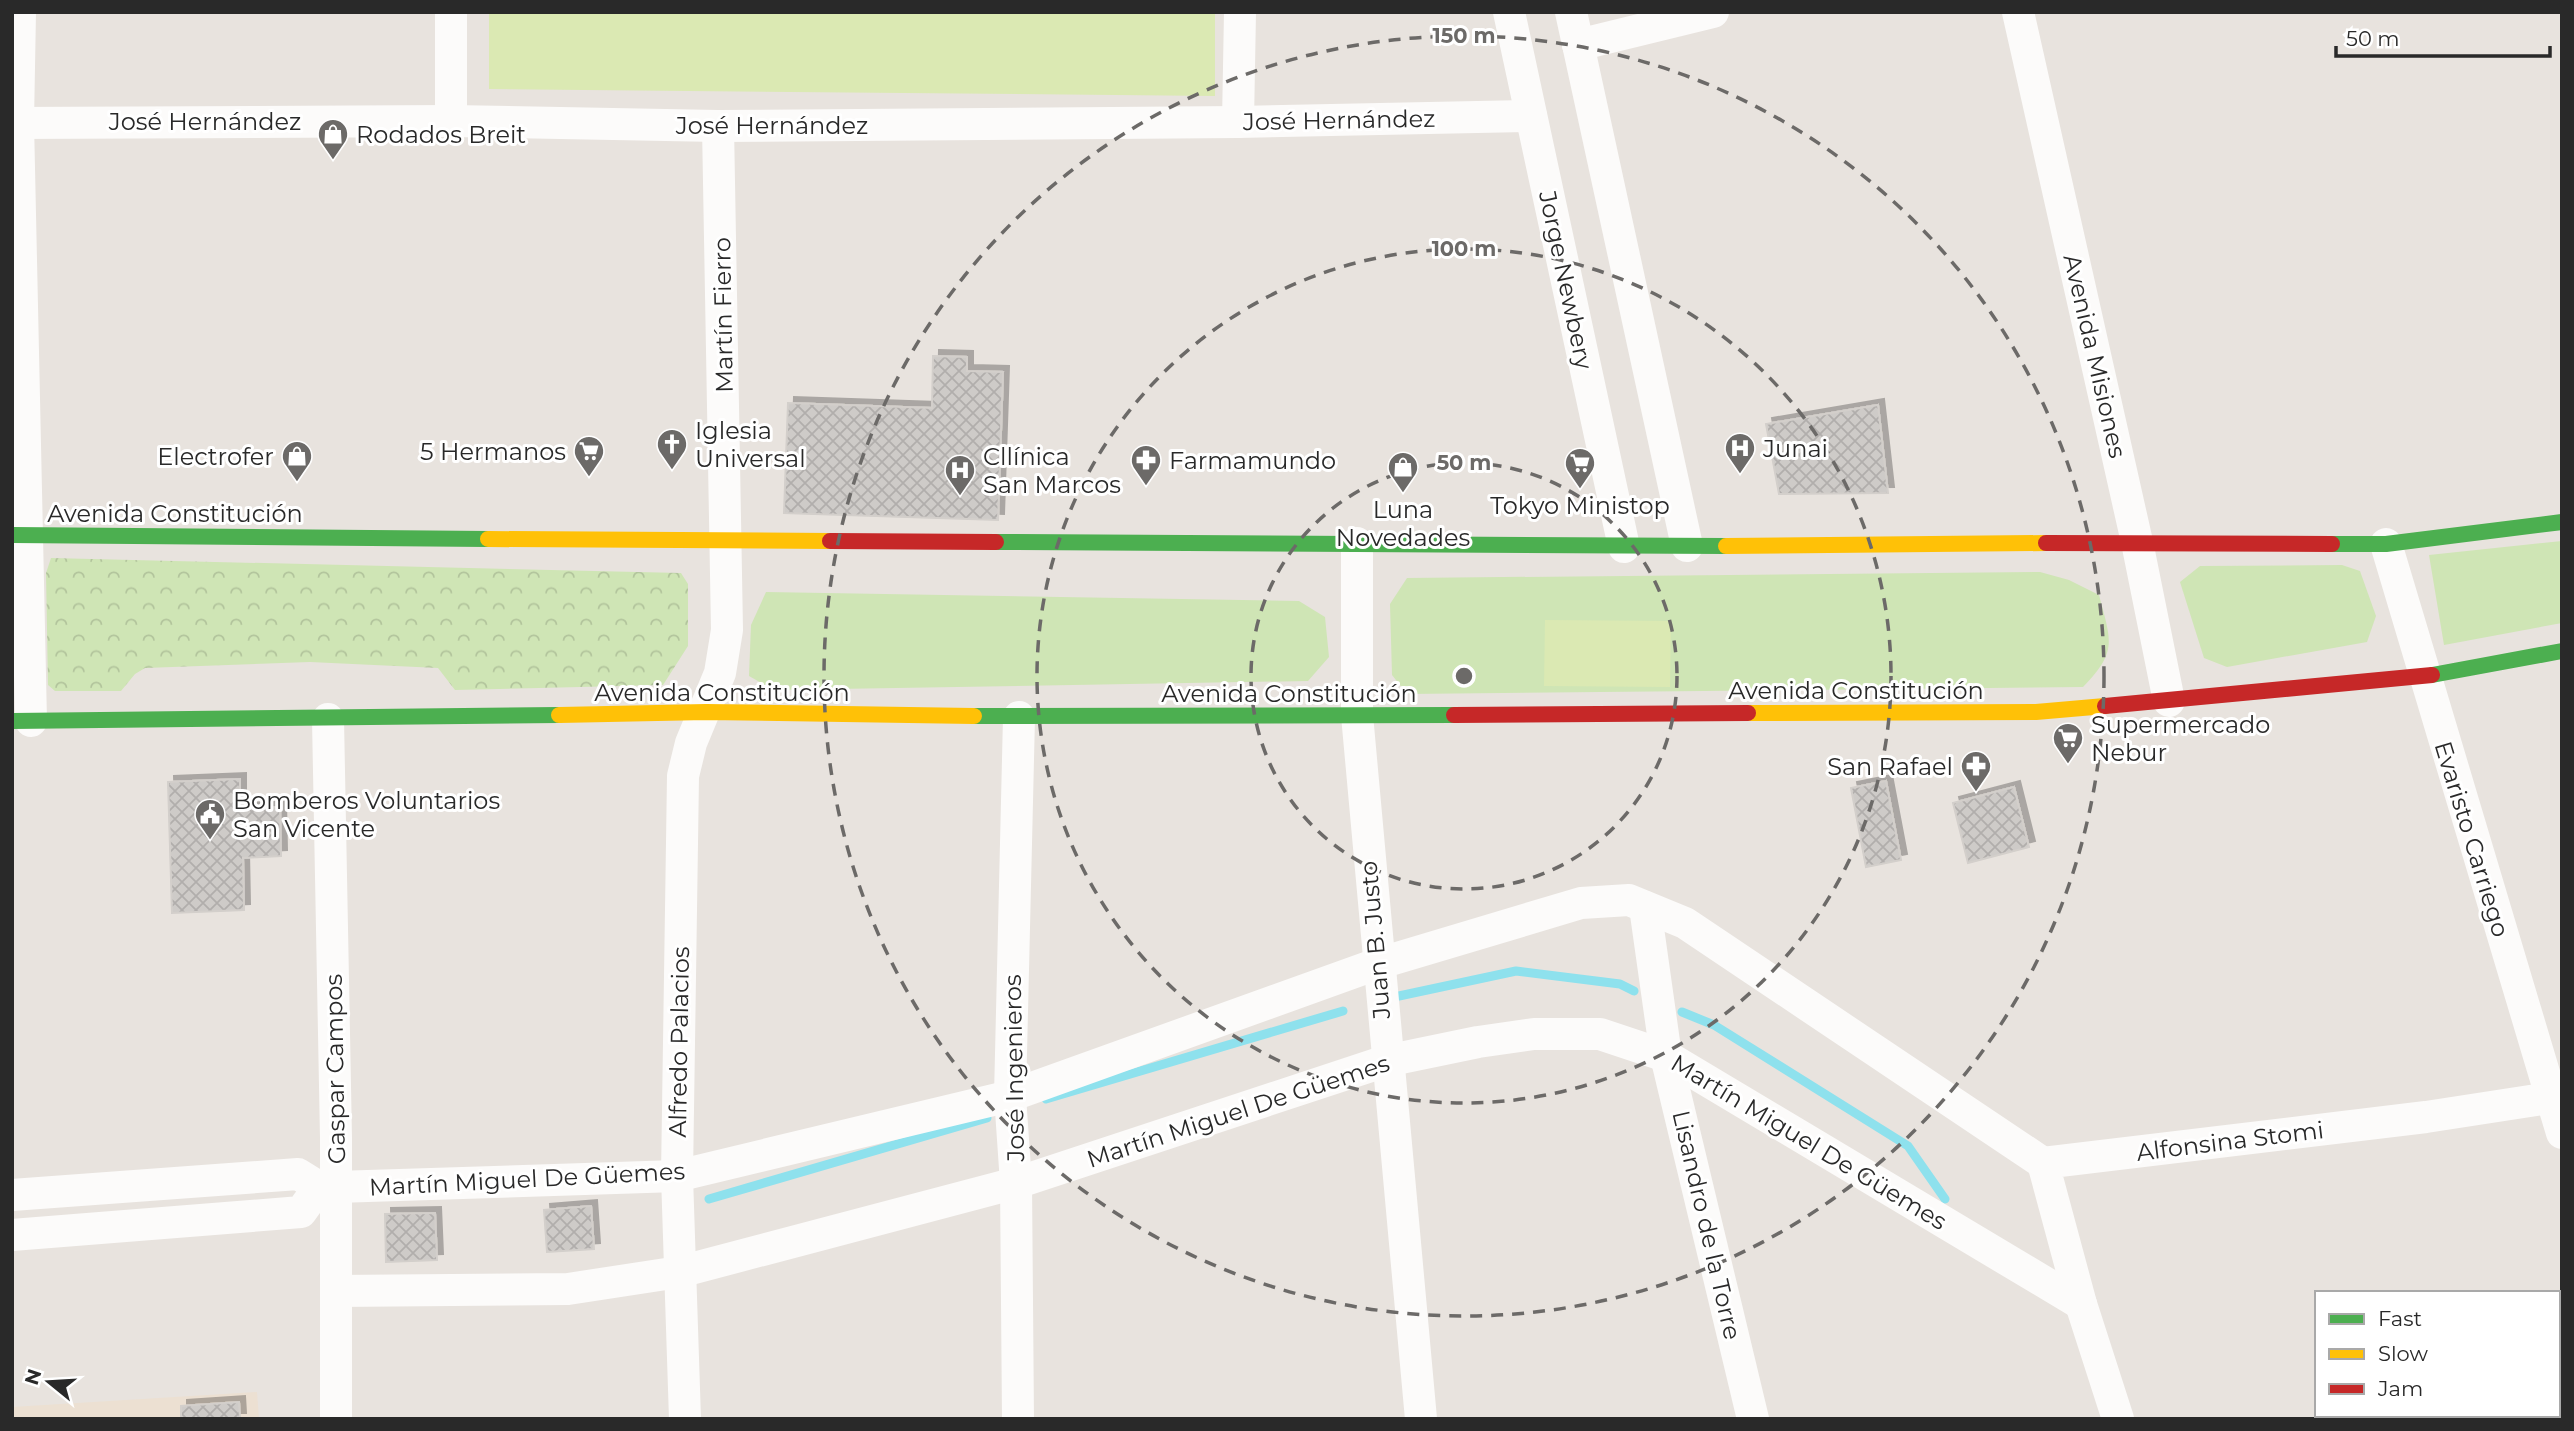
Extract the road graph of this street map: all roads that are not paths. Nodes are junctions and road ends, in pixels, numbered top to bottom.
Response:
1 (20, 12) edge
2 (451, 12) edge
3 (1240, 12) edge
4 (1509, 12) edge
5 (1571, 12) edge
6 (1713, 12) edge
7 (2018, 12) edge
8 (1578, 45) junction
9 (1531, 116) junction
10 (451, 121) junction
11 (15, 122) edge
12 (1238, 122) junction
13 (718, 126) junction
14 (2562, 522) edge
15 (19, 535) edge
16 (727, 538) junction
17 (2137, 542) junction
18 (1357, 543) junction
19 (2386, 544) junction
20 (1687, 546) junction
21 (1623, 547) junction
22 (2562, 651) edge
23 (2423, 677) junction
24 (2169, 701) junction
25 (706, 712) junction
26 (1357, 715) junction
27 (1019, 718) junction
28 (328, 719) junction
29 (21, 721) edge
30 (1645, 906) junction
31 (1377, 964) junction
32 (1666, 1056) junction
33 (1386, 1061) junction
34 (1010, 1096) junction
35 (2556, 1097) edge
36 (2562, 1133) edge
37 (2043, 1163) junction
38 (677, 1176) junction
39 (1016, 1183) junction
40 (328, 1187) junction
41 (12, 1195) edge
42 (12, 1235) edge
43 (680, 1272) junction
44 (336, 1291) junction
45 (2081, 1304) junction
46 (336, 1419) edge
47 (685, 1419) edge
48 (1018, 1419) edge
49 (1420, 1419) edge
50 (1753, 1419) edge
51 (2118, 1419) edge

1 - 11 street
2 - 10 street
3 - 12 street
4 - 9 street, Jorge Newbery
5 - 8 street
6 - 8 street
7 - 17 street, Avenida Misiones
8 - 20 street
9 - 12 street, José Hernández
9 - 21 street, Jorge Newbery
10 - 11 street, José Hernández
10 - 13 street, José Hernández
11 - 15 street
12 - 13 street, José Hernández
13 - 16 street, Martín Fierro
14 - 19 main road, Avenida Constitución
15 - 16 main road, Avenida Constitución
15 - 29 street
16 - 18 main road, Avenida Constitución
16 - 25 street, Martín Fierro
17 - 19 main road, Avenida Constitución
17 - 20 main road, Avenida Constitución
17 - 24 street, Avenida Misiones
18 - 21 main road, Avenida Constitución
18 - 26 street, Juan B. Justo
19 - 23 street, Evaristo Carriego
20 - 21 main road, Avenida Constitución
22 - 23 main road, Avenida Constitución
23 - 24 main road, Avenida Constitución
23 - 35 street, Evaristo Carriego
24 - 26 main road, Avenida Constitución
25 - 27 main road, Avenida Constitución
25 - 28 main road, Avenida Constitución
25 - 38 street, Alfredo Palacios
26 - 27 main road, Avenida Constitución
26 - 31 street, Juan B. Justo
27 - 34 street, José Ingenieros
28 - 29 main road, Avenida Constitución
28 - 40 street, Gaspar Campos
30 - 31 street, Martín Miguel De Güemes
30 - 32 street, Lisandro de la Torre
30 - 37 street, Martín Miguel De Güemes
31 - 33 street, Juan B. Justo
31 - 34 street, Martín Miguel De Güemes
32 - 33 street, Martín Miguel De Güemes
32 - 45 street, Martín Miguel De Güemes
32 - 50 street, Lisandro de la Torre
33 - 39 street, Martín Miguel De Güemes
33 - 49 street, Juan B. Justo
34 - 38 street, Martín Miguel De Güemes
34 - 39 street, José Ingenieros
35 - 36 street, Evaristo Carriego
35 - 37 street, Alfonsina Stomi
37 - 45 street
38 - 40 street, Martín Miguel De Güemes
38 - 43 street, Alfredo Palacios
39 - 43 street, Martín Miguel De Güemes
39 - 48 street, José Ingenieros
40 - 41 street, Martín Miguel De Güemes
40 - 42 street
40 - 44 street, Gaspar Campos
43 - 44 street, Martín Miguel De Güemes
43 - 47 street, Alfredo Palacios
44 - 46 street, Gaspar Campos
45 - 51 street

